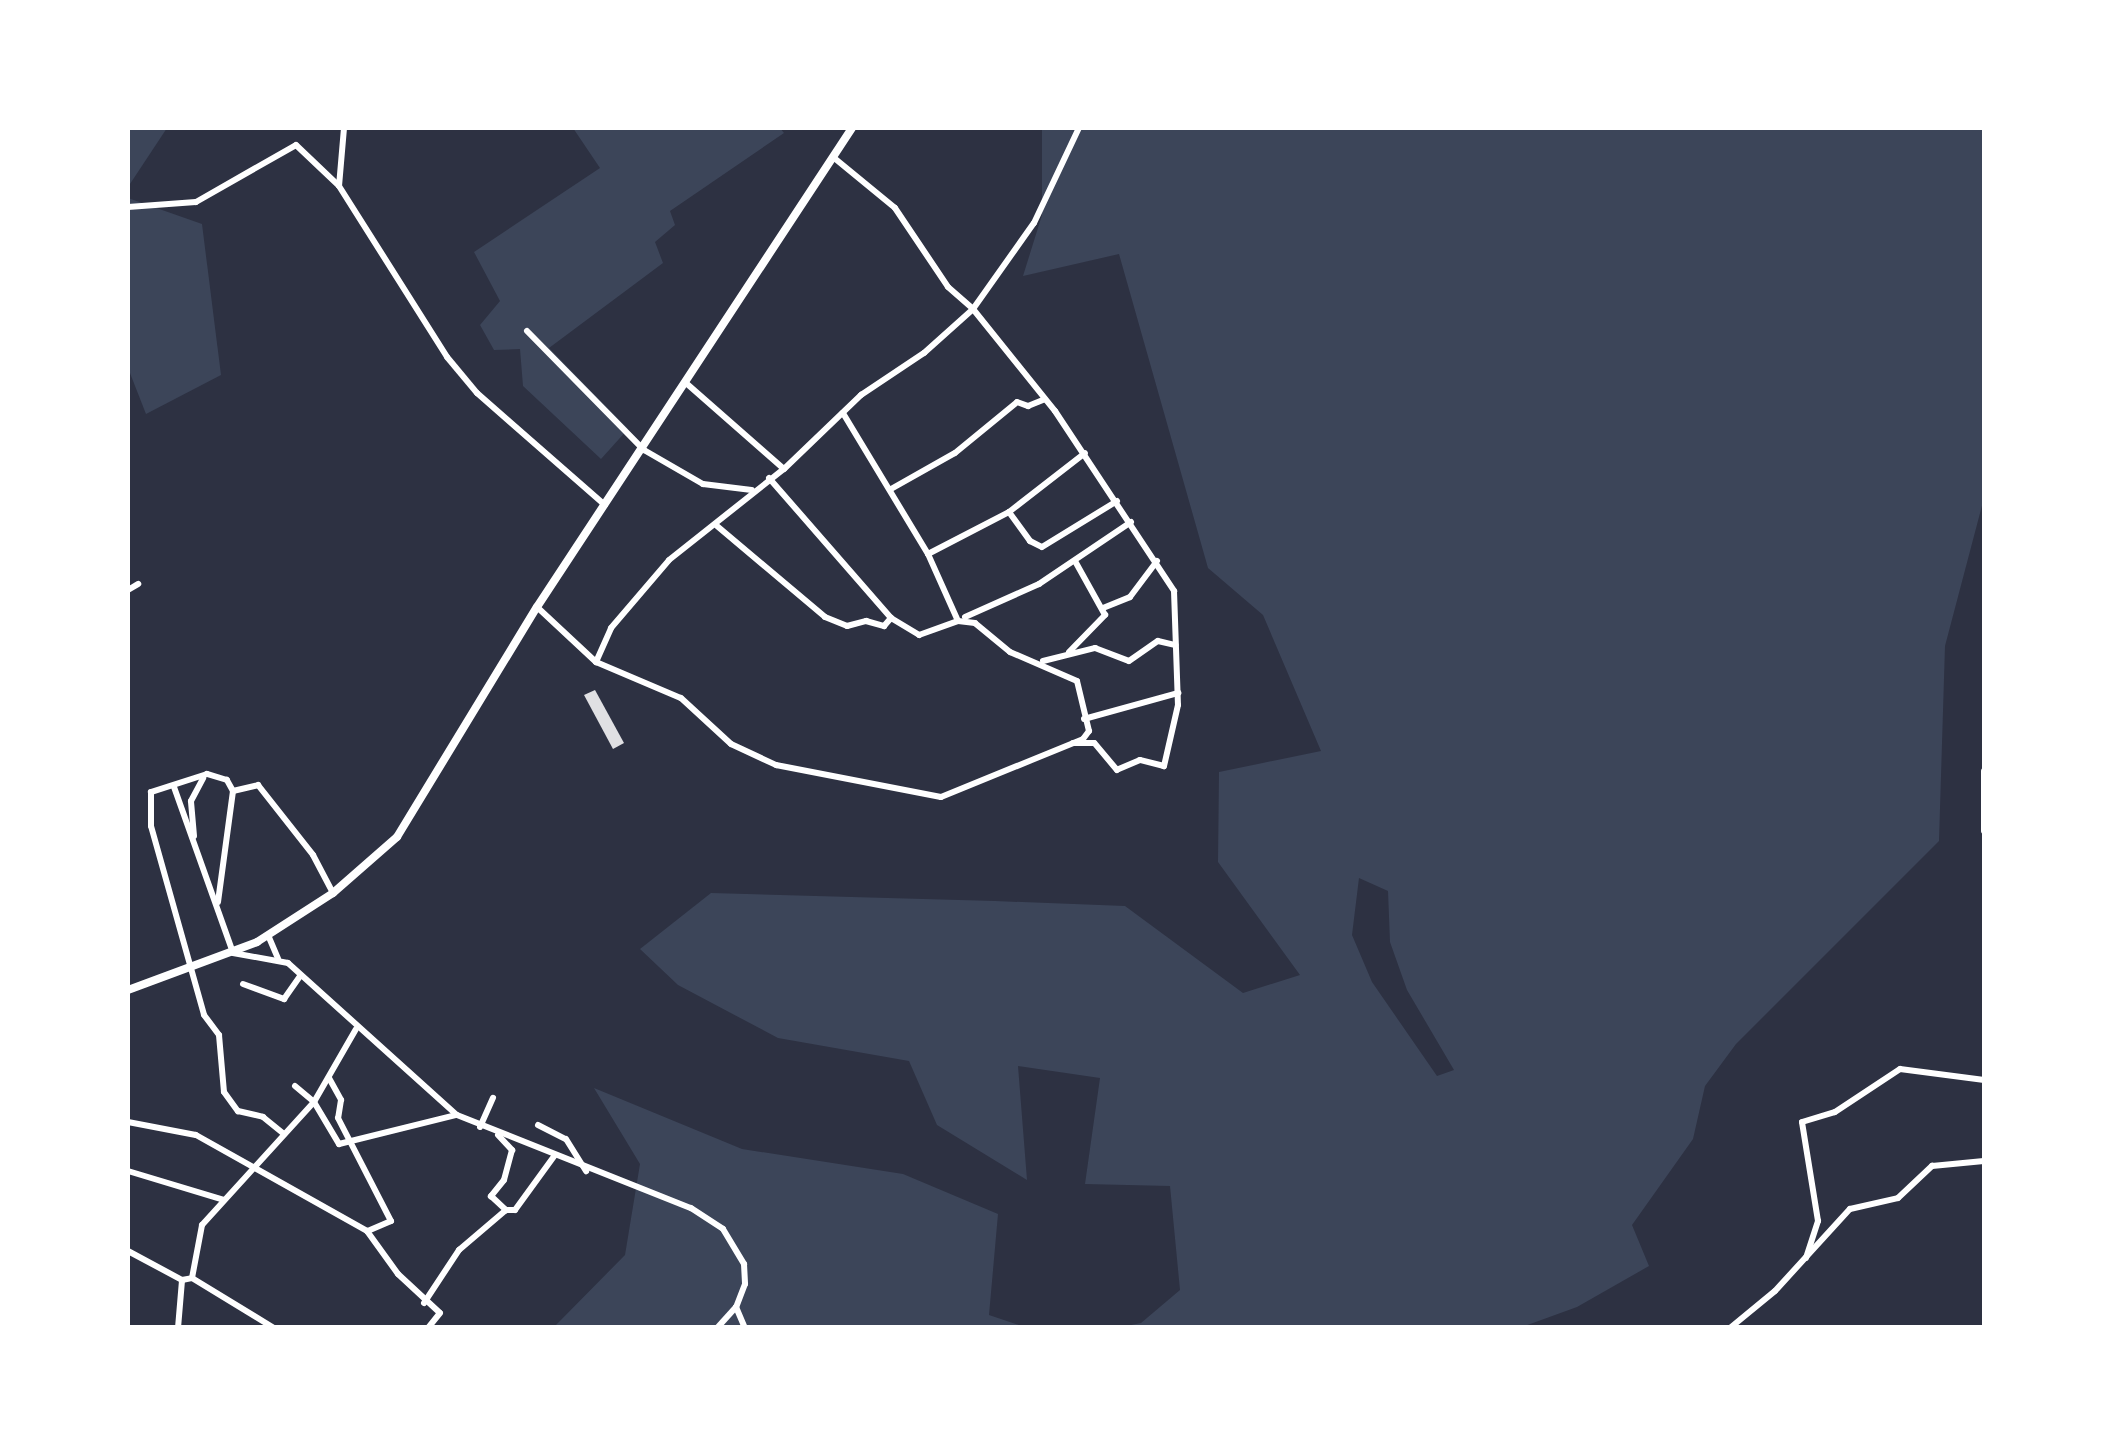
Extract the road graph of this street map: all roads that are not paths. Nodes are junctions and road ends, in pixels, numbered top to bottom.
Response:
1 (344, 128) edge
2 (852, 128) edge
3 (1080, 128) edge
4 (832, 156) junction
5 (339, 186) junction
6 (128, 207) edge
7 (973, 309) junction
8 (527, 331) dead end
9 (686, 383) junction
10 (1046, 399) junction
11 (842, 413) junction
12 (644, 450) junction
13 (1085, 453) junction
14 (784, 469) junction
15 (769, 478) junction
16 (891, 489) junction
17 (754, 490) junction
18 (1116, 501) junction
19 (606, 506) junction
20 (1009, 512) junction
21 (1131, 522) junction
22 (716, 526) junction
23 (928, 554) junction
24 (1157, 560) junction
25 (1075, 561) junction
26 (138, 584) dead end
27 (128, 590) edge
28 (537, 607) junction
29 (1102, 608) junction
30 (891, 618) junction
31 (961, 620) junction
32 (1176, 645) junction
33 (1068, 652) junction
34 (596, 662) junction
35 (1043, 662) junction
36 (1178, 693) junction
37 (1084, 719) junction
38 (1067, 744) junction
39 (1984, 772) edge
40 (208, 774) junction
41 (174, 787) junction
42 (233, 792) junction
43 (1984, 831) edge
44 (198, 854) junction
45 (332, 893) junction
46 (217, 908) junction
47 (268, 935) junction
48 (232, 953) junction
49 (278, 960) junction
50 (192, 967) junction
51 (301, 975) junction
52 (243, 984) dead end
53 (128, 990) edge
54 (356, 1028) junction
55 (329, 1078) junction
56 (1984, 1080) edge
57 (295, 1086) dead end
58 (494, 1098) dead end
59 (314, 1102) junction
60 (457, 1115) junction
61 (128, 1122) edge
62 (538, 1125) dead end
63 (480, 1126) junction
64 (496, 1132) junction
65 (284, 1134) junction
66 (353, 1141) junction
67 (555, 1155) junction
68 (1984, 1161) edge
69 (256, 1166) junction
70 (128, 1172) edge
71 (586, 1172) junction
72 (224, 1200) junction
73 (506, 1210) junction
74 (367, 1231) junction
75 (128, 1251) edge
76 (1806, 1258) junction
77 (192, 1278) junction
78 (182, 1280) junction
79 (424, 1303) junction
80 (736, 1307) junction
81 (178, 1328) edge
82 (274, 1328) edge
83 (428, 1328) edge
84 (717, 1328) edge
85 (744, 1328) edge
86 (1730, 1328) edge

1 - 5 street
2 - 4 street
3 - 7 street
4 - 7 street
4 - 9 street
5 - 6 street
5 - 19 street
7 - 10 street
7 - 11 street
8 - 12 street
9 - 12 street
9 - 14 street
10 - 13 street
10 - 16 street
11 - 14 street
11 - 16 street
12 - 17 street
12 - 19 street
13 - 18 street
13 - 20 street
14 - 15 street
15 - 17 street
15 - 30 street
16 - 23 street
17 - 22 street
18 - 20 street
18 - 21 street
19 - 28 street
20 - 23 street
21 - 24 street
21 - 25 street
22 - 30 street
22 - 34 street
23 - 31 street
24 - 29 street
24 - 32 street
25 - 29 street
25 - 31 street
26 - 27 street
28 - 34 street
28 - 45 street
29 - 33 street
30 - 31 street
31 - 35 street
32 - 33 street
32 - 36 street
33 - 35 street
34 - 38 street
35 - 37 street
36 - 37 street
36 - 38 street
37 - 38 street
39 - 43 street
40 - 41 street
40 - 42 street
40 - 44 street
41 - 44 street
41 - 50 street
42 - 45 street
42 - 46 street
44 - 46 street
45 - 47 street
46 - 48 street
47 - 48 street
47 - 49 street
48 - 49 street
48 - 50 street
49 - 51 street
50 - 53 street
50 - 65 street
51 - 52 street
51 - 54 street
54 - 55 street
54 - 60 street
55 - 59 street
55 - 66 street
56 - 76 street
57 - 59 street
58 - 63 street
59 - 65 street
59 - 66 street
60 - 63 street
60 - 66 street
61 - 69 street
62 - 71 street
63 - 64 street
64 - 67 street
64 - 73 street
65 - 69 street
66 - 74 street
67 - 71 street
67 - 73 street
68 - 76 street
69 - 72 street
69 - 74 street
70 - 72 street
71 - 80 street
72 - 77 street
73 - 79 street
74 - 79 street
75 - 78 street
76 - 86 street
77 - 78 street
77 - 82 street
78 - 81 street
79 - 83 street
80 - 84 street
80 - 85 street

